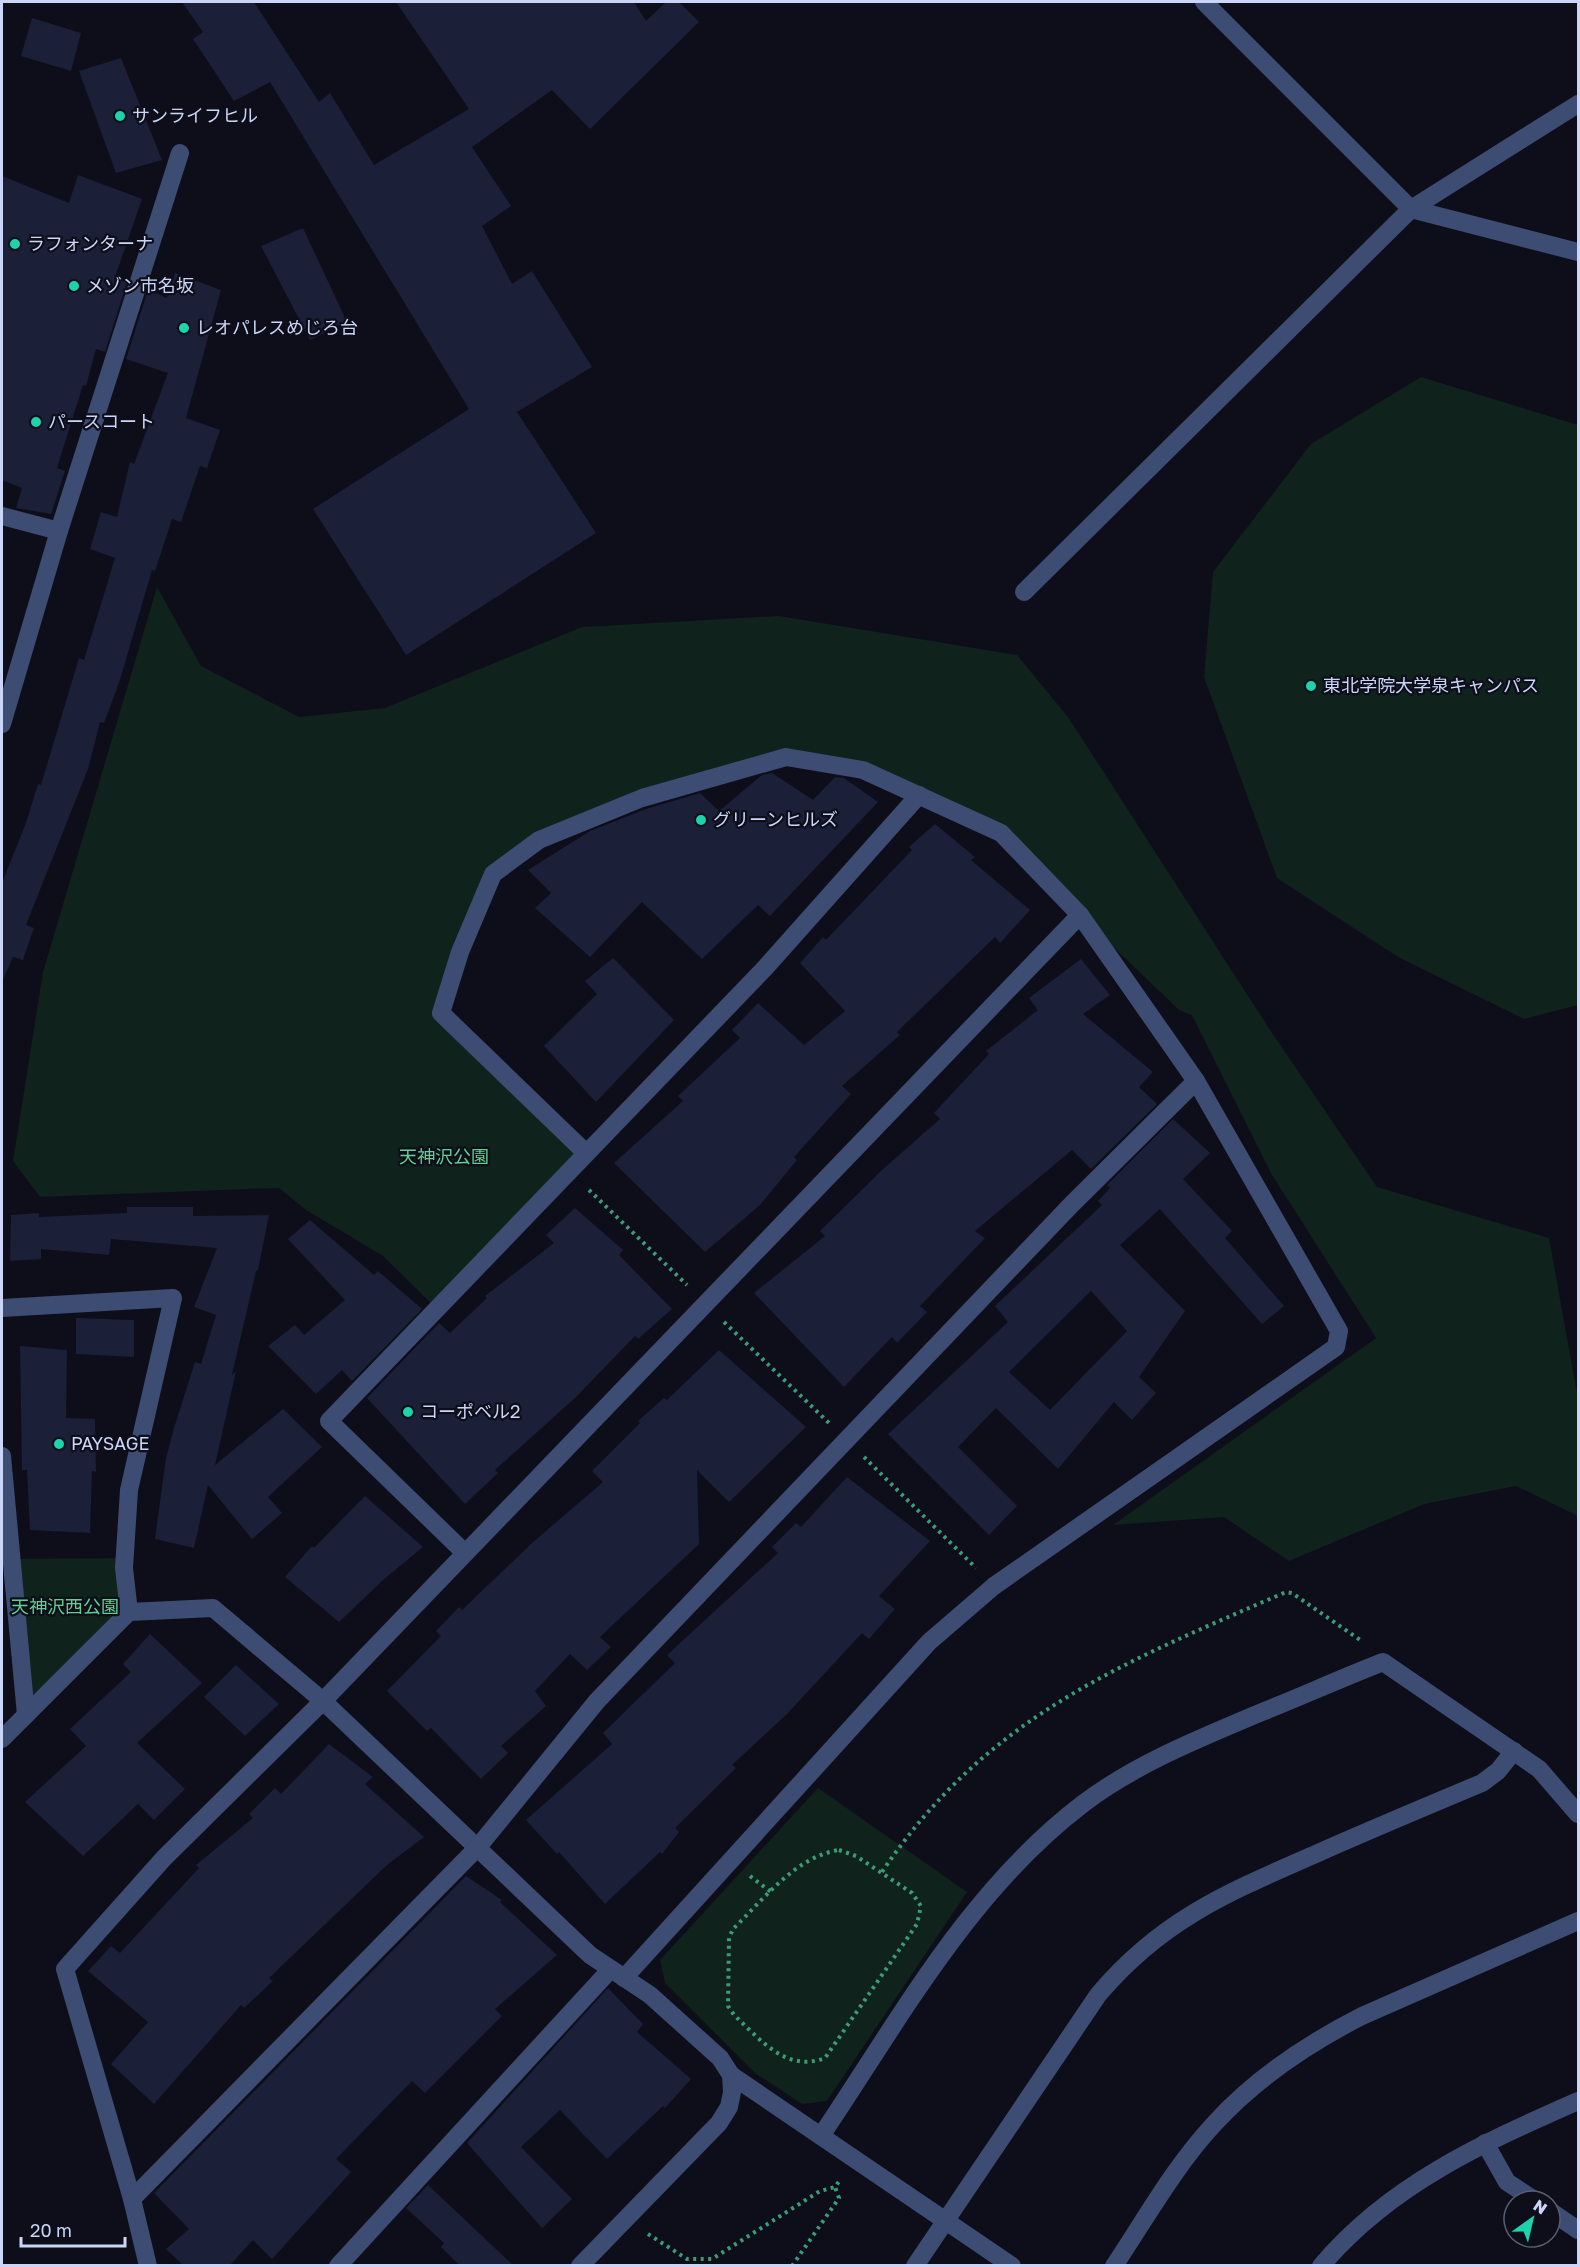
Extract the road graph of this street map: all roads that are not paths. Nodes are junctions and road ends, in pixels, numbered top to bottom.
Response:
1 (1204, 2) edge
2 (1578, 104) edge
3 (180, 153) dead end
4 (1411, 209) junction
5 (1578, 252) edge
6 (2, 516) edge
7 (59, 531) junction
8 (1024, 592) dead end
9 (2, 724) edge
10 (920, 795) junction
11 (1080, 915) junction
12 (1196, 1081) junction
13 (586, 1153) junction
14 (2, 1308) edge
15 (2, 1456) edge
16 (464, 1552) junction
17 (129, 1612) junction
18 (323, 1701) junction
19 (26, 1715) junction
20 (2, 1739) edge
21 (1514, 1751) junction
22 (1578, 1814) edge
23 (478, 1847) junction
24 (1578, 1922) edge
25 (617, 1974) junction
26 (730, 2075) junction
27 (1578, 2101) edge
28 (821, 2136) junction
29 (1485, 2143) junction
30 (1519, 2189) edge
31 (132, 2199) junction
32 (1562, 2219) edge
33 (945, 2221) junction
34 (1578, 2230) edge
35 (1326, 2264) edge
36 (148, 2265) edge
37 (338, 2265) edge
38 (580, 2265) edge
39 (915, 2265) edge
40 (1012, 2265) edge
41 (1114, 2265) edge

1 - 4 street
2 - 4 street
3 - 7 street
4 - 5 street
4 - 8 street
6 - 7 street
7 - 9 street
10 - 11 street
10 - 13 street
10 - 13 street
11 - 12 street
11 - 16 street
12 - 23 street
12 - 25 street
13 - 16 street
14 - 17 street
15 - 19 street
16 - 18 street
17 - 18 street
17 - 19 street
18 - 23 street
18 - 31 street
19 - 20 street
21 - 22 street
21 - 28 street
21 - 33 street
23 - 25 street
23 - 31 street
24 - 41 street
25 - 26 street
25 - 37 street
26 - 28 street
26 - 38 street
27 - 29 street
28 - 33 street
29 - 30 street
29 - 35 street
31 - 36 street
32 - 34 street
33 - 39 street
33 - 40 street

